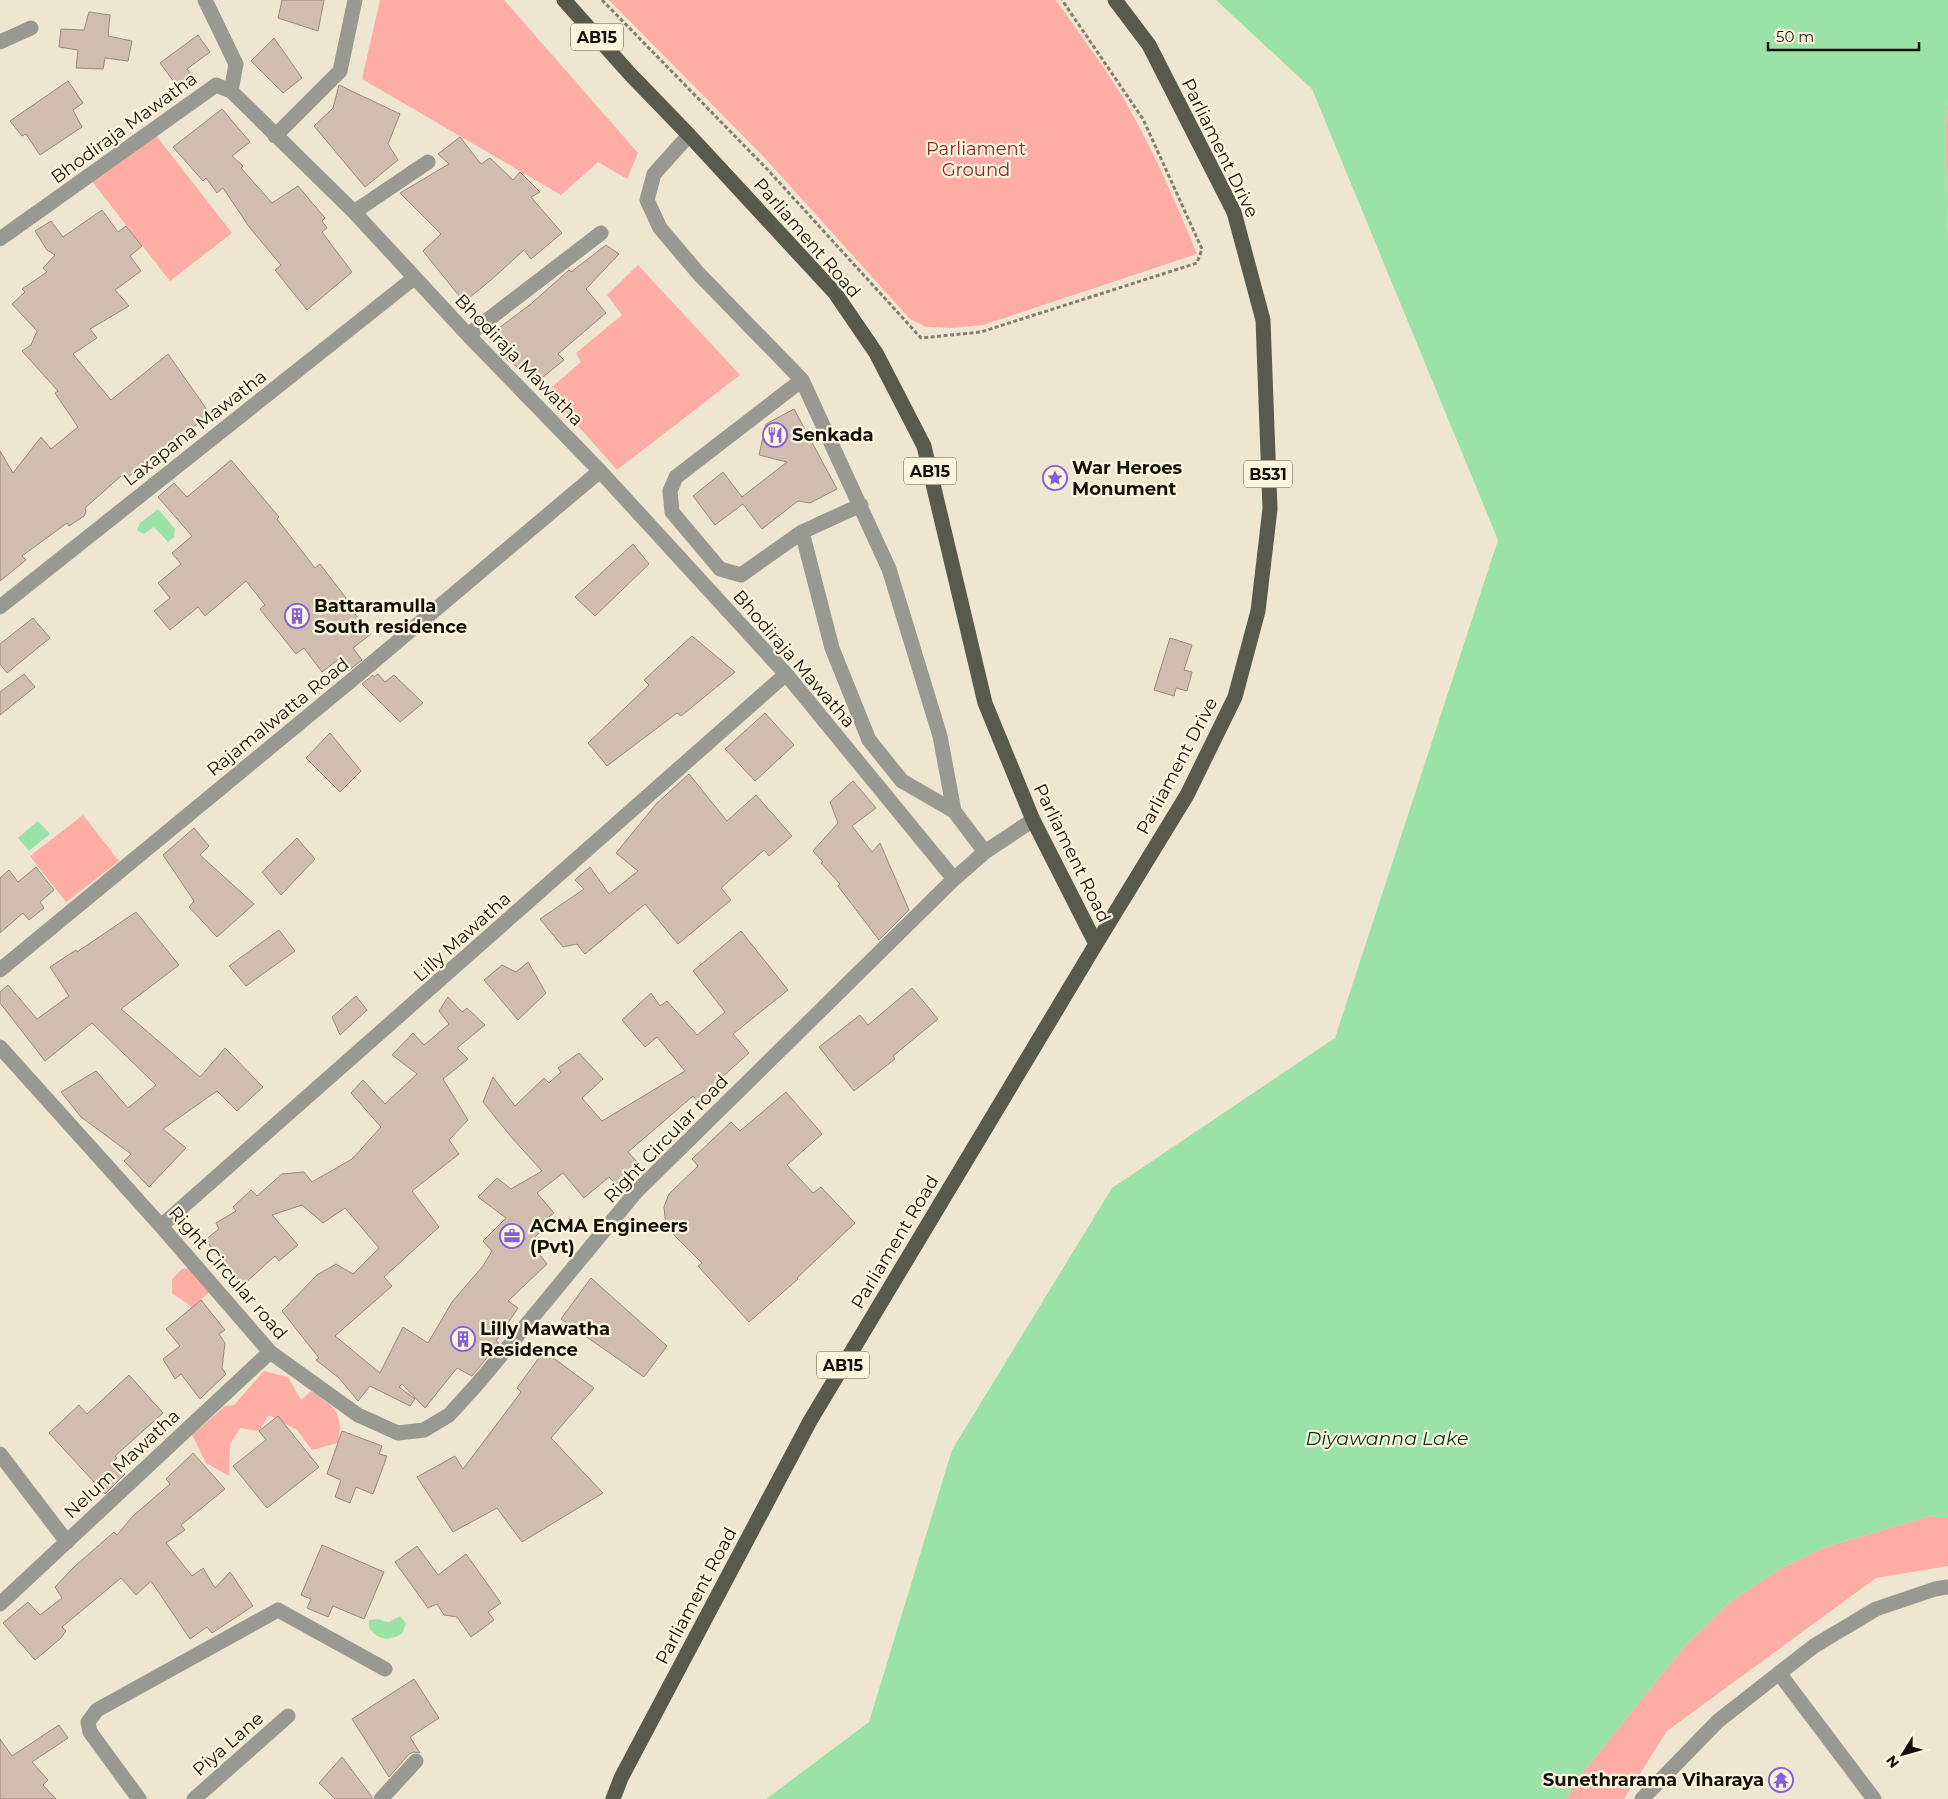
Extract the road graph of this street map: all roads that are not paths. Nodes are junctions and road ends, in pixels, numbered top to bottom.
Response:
1 (204, 0) edge
2 (355, 0) edge
3 (564, 0) edge
4 (1115, 0) edge
5 (31, 28) dead end
6 (0, 42) edge
7 (231, 91) junction
8 (689, 135) junction
9 (276, 136) junction
10 (428, 162) dead end
11 (354, 212) junction
12 (601, 233) dead end
13 (0, 240) edge
14 (414, 278) junction
15 (468, 335) junction
16 (802, 380) junction
17 (600, 471) junction
18 (861, 505) junction
19 (802, 532) junction
20 (0, 607) edge
21 (786, 674) junction
22 (954, 811) junction
23 (1032, 820) junction
24 (985, 852) junction
25 (954, 879) junction
26 (1096, 944) junction
27 (0, 970) edge
28 (0, 1047) edge
29 (161, 1226) junction
30 (270, 1352) junction
31 (0, 1454) edge
32 (67, 1542) junction
33 (1948, 1588) edge
34 (0, 1604) edge
35 (385, 1669) dead end
36 (1779, 1672) junction
37 (288, 1716) dead end
38 (416, 1761) dead end
39 (138, 1799) edge
40 (194, 1799) edge
41 (381, 1799) edge
42 (613, 1799) edge
43 (1642, 1799) edge
44 (1874, 1799) edge

1 - 7 street
2 - 9 street
3 - 8 main road, Parliament Road / AB15
4 - 26 main road, Parliament Drive / B531
5 - 6 street
7 - 9 street, Bhodiraja Mawatha
7 - 13 street, Bhodiraja Mawatha
8 - 16 street
8 - 23 main road, Parliament Road / AB15
9 - 11 street, Bhodiraja Mawatha
10 - 11 street
11 - 14 street, Bhodiraja Mawatha
12 - 15 street
14 - 15 street, Bhodiraja Mawatha
14 - 20 street, Laxapana Mawatha
15 - 17 street, Bhodiraja Mawatha
16 - 18 street
16 - 19 street
17 - 21 street, Bhodiraja Mawatha
17 - 27 street, Rajamalwatta Road
18 - 19 street
18 - 22 street
19 - 22 street
21 - 25 street, Bhodiraja Mawatha
21 - 29 street, Lilly Mawatha
22 - 24 street
23 - 24 street, Right Circular road
23 - 26 main road, Parliament Road / AB15
24 - 25 street, Right Circular road
25 - 30 street, Right Circular road
26 - 42 main road, Parliament Road / AB15
28 - 29 street, Right Circular road
29 - 30 street, Right Circular road
30 - 32 street, Nelum Mawatha
31 - 32 street
32 - 34 street, Nelum Mawatha
33 - 36 street
35 - 39 street
36 - 43 street
36 - 44 street
37 - 40 street, Piya Lane
38 - 41 street

